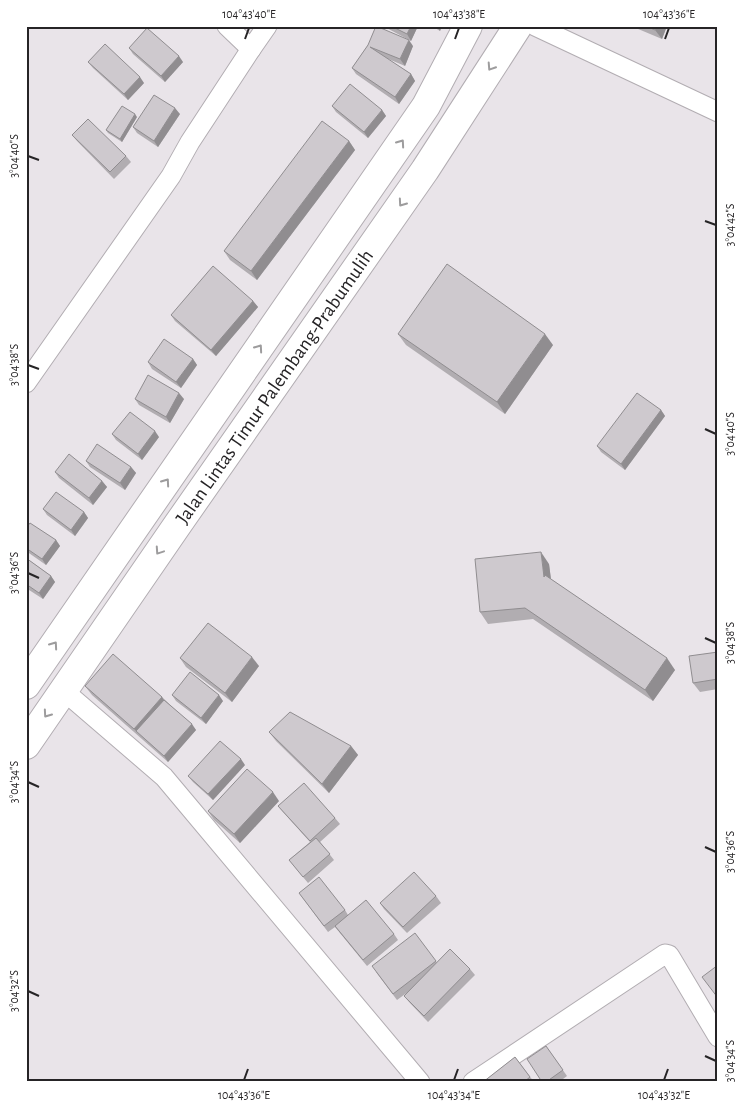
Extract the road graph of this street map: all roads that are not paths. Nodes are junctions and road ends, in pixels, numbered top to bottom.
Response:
1 (227, 26) edge
2 (267, 26) edge
3 (468, 26) edge
4 (518, 26) edge
5 (535, 26) edge
6 (251, 49) junction
7 (718, 112) edge
8 (26, 382) edge
9 (26, 685) edge
10 (64, 690) junction
11 (26, 745) edge
12 (718, 1037) edge
13 (420, 1082) edge
14 (473, 1082) edge

1 - 6 street
2 - 6 street
9 -> 3 highway, Jalan Lintas Timur Palembang-Prabumulih
4 -> 10 highway, Jalan Lintas Timur Palembang-Prabumulih
5 - 7 street
6 - 8 street
10 -> 11 highway, Jalan Lintas Timur Palembang-Prabumulih
10 - 13 street
12 - 14 street

